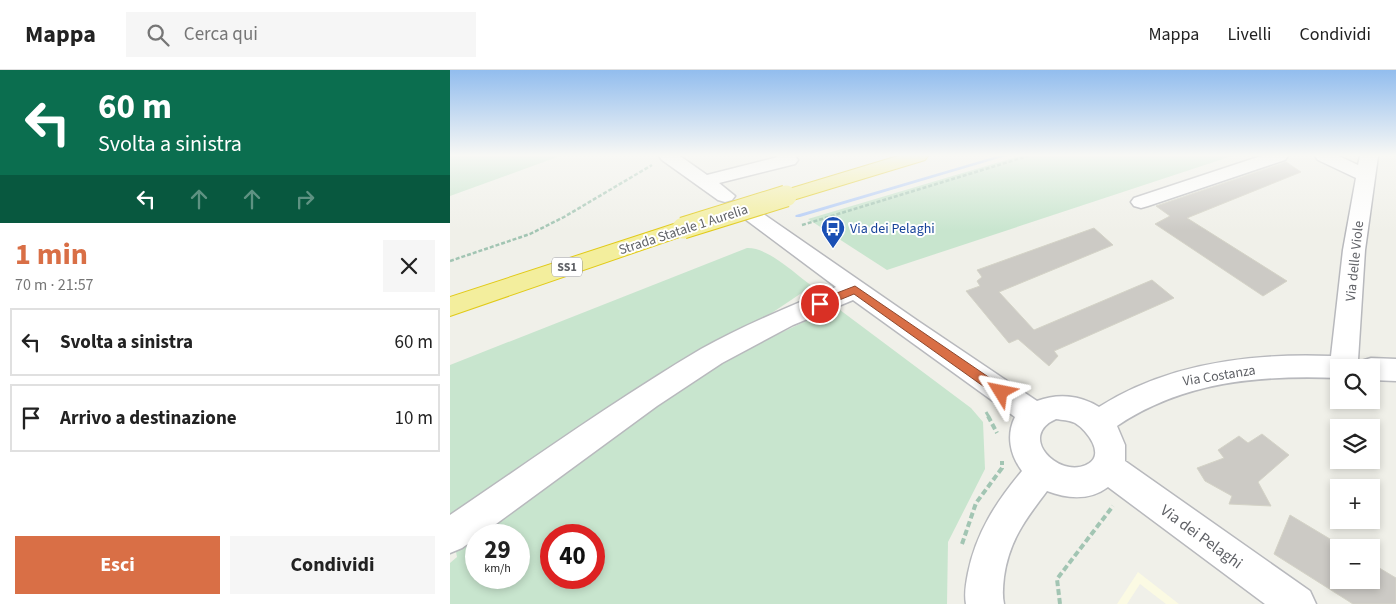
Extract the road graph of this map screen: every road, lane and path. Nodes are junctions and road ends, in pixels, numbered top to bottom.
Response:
1 (626, 181) edge
2 (704, 181) edge
3 (813, 181) edge
4 (823, 181) edge
5 (947, 181) edge
6 (1204, 181) edge
7 (1365, 181) edge
8 (781, 192) junction
9 (725, 196) dead end
10 (1141, 202) dead end
11 (752, 215) dead end
12 (681, 223) junction
13 (777, 233) junction
14 (450, 261) edge
15 (533, 278) junction
16 (855, 289) junction
17 (450, 292) edge
18 (450, 307) edge
19 (450, 317) edge
20 (1345, 359) edge
21 (1330, 367) edge
22 (1380, 369) edge
23 (1396, 370) edge
24 (1035, 415) junction
25 (1098, 423) junction
26 (1042, 472) junction
27 (1119, 475) junction
28 (450, 536) edge
29 (985, 604) edge
30 (1060, 604) edge
31 (1298, 604) edge

1 - 14 path
2 - 9 street
3 - 8 highway, Strada Statale 1 Aurelia / SS1
4 - 8 highway, Strada Statale 1 Aurelia / SS1
5 - 13 path
6 - 10 street
7 - 20 street, Via delle Viole
8 - 12 highway, Strada Statale 1 Aurelia / SS1, bridge
11 - 13 street
12 - 15 highway, Strada Statale 1 Aurelia / SS1
12 - 17 highway, Strada Statale 1 Aurelia / SS1
13 - 16 street
15 - 18 highway, Strada Statale 1 Aurelia / SS1
15 - 19 highway
16 - 24 street
16 - 28 street
21 - 25 street, Via Costanza
22 - 23 street
24 - 25 street
24 - 26 street
25 - 27 street
26 - 27 street
26 - 29 street
27 - 30 path
27 - 31 street, Via dei Pelaghi

